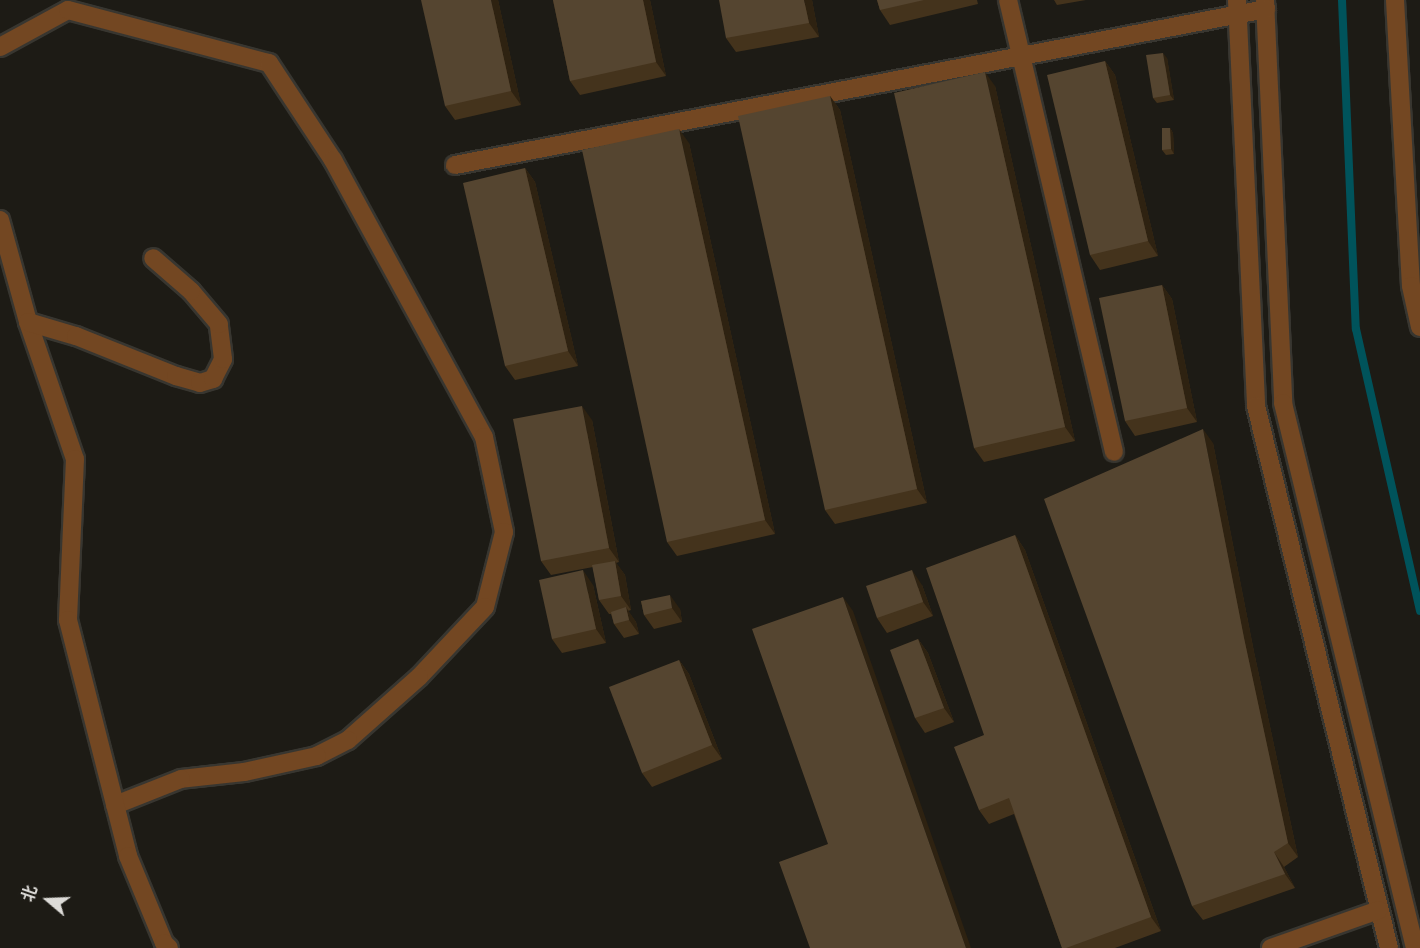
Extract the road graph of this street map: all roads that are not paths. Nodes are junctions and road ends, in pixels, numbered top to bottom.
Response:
1 (1008, 0) edge
2 (1395, 0) edge
3 (1266, 5) edge
4 (1238, 7) edge
5 (0, 47) edge
6 (1021, 56) junction
7 (455, 165) dead end
8 (0, 220) edge
9 (153, 258) dead end
10 (28, 322) junction
11 (1420, 327) edge
12 (1114, 452) dead end
13 (115, 805) junction
14 (1379, 910) junction
15 (169, 948) edge
16 (1271, 948) edge
17 (1389, 948) edge
18 (1414, 948) edge

1 - 6 street
2 - 11 street
3 - 4 street
3 - 18 street
4 - 6 street
4 - 14 street
5 - 13 street
6 - 7 street
6 - 12 street
8 - 10 street
9 - 10 street
10 - 13 street
13 - 15 street
14 - 16 street
14 - 17 street

